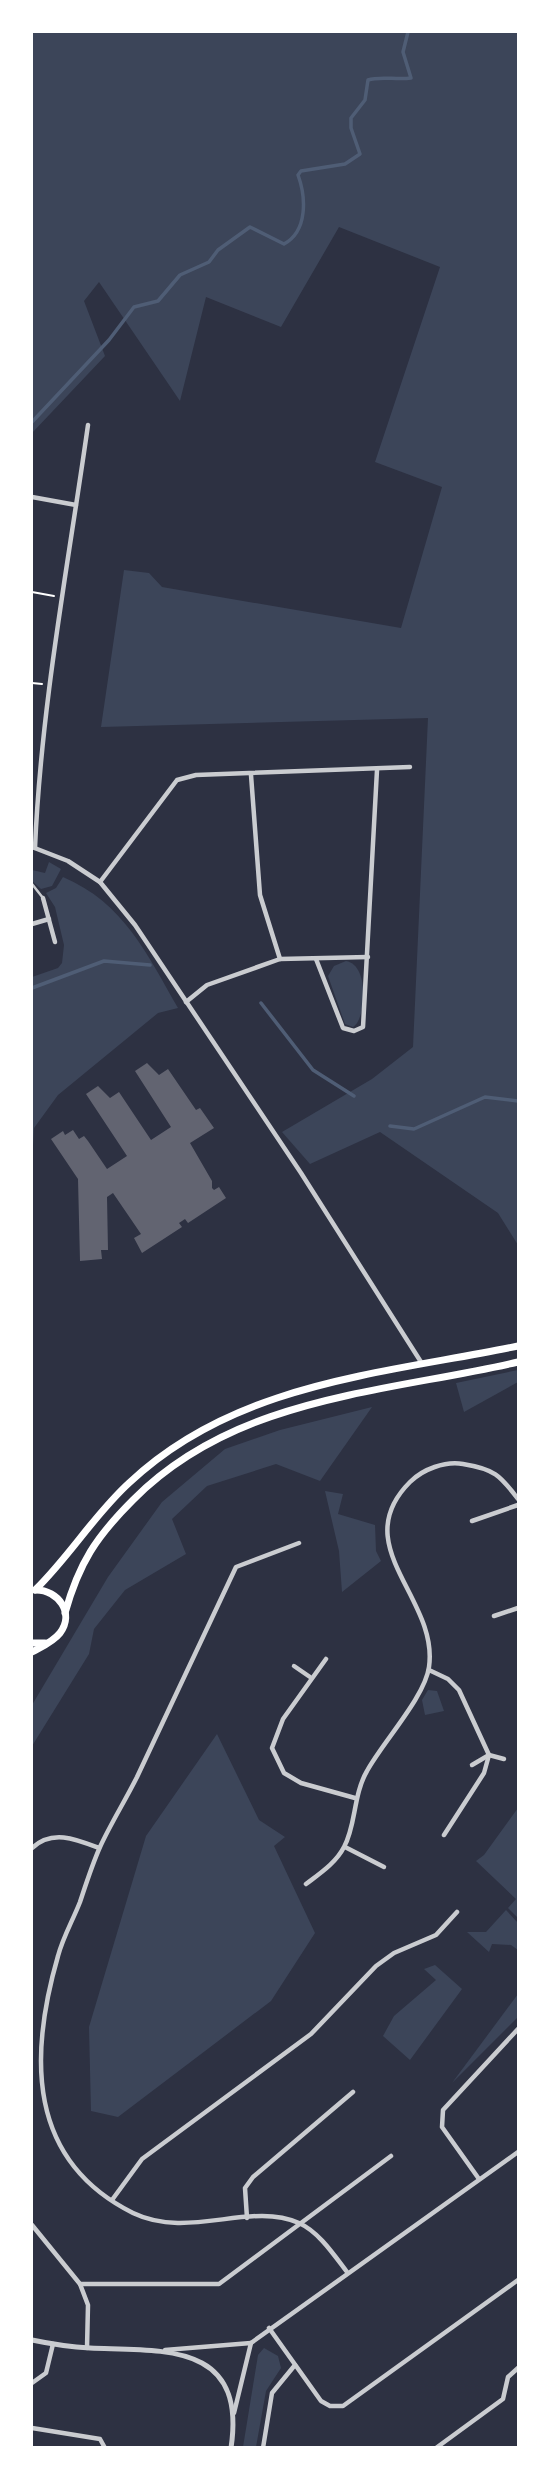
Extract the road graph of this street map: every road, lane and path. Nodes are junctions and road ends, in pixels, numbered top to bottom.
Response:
1 (88, 425) dead end
2 (32, 497) edge
3 (76, 505) junction
4 (32, 592) edge
5 (62, 597) junction
6 (32, 683) edge
7 (50, 685) junction
8 (410, 767) dead end
9 (377, 770) junction
10 (251, 775) junction
11 (33, 848) edge
12 (100, 882) junction
13 (32, 884) edge
14 (43, 898) joint
15 (49, 919) junction
16 (32, 924) edge
17 (55, 942) dead end
18 (368, 957) junction
19 (280, 959) junction
20 (316, 959) junction
21 (186, 1002) junction
22 (519, 1346) edge
23 (421, 1362) junction
24 (519, 1362) edge
25 (519, 1499) edge
26 (519, 1505) edge
27 (472, 1521) dead end
28 (299, 1543) dead end
29 (33, 1591) edge
30 (519, 1608) edge
31 (65, 1613) junction
32 (494, 1616) dead end
33 (49, 1642) junction
34 (32, 1643) edge
35 (32, 1652) edge
36 (326, 1659) dead end
37 (294, 1666) dead end
38 (429, 1670) junction
39 (310, 1677) junction
40 (489, 1755) junction
41 (504, 1759) dead end
42 (472, 1765) dead end
43 (355, 1798) junction
44 (444, 1835) dead end
45 (345, 1847) junction
46 (32, 1848) edge
47 (99, 1848) junction
48 (384, 1867) dead end
49 (306, 1884) dead end
50 (457, 1912) dead end
51 (519, 2029) edge
52 (354, 2092) dead end
53 (519, 2152) edge
54 (391, 2156) dead end
55 (480, 2179) junction
56 (112, 2200) junction
57 (247, 2218) junction
58 (32, 2224) edge
59 (301, 2224) junction
60 (347, 2272) junction
61 (519, 2280) edge
62 (80, 2284) junction
63 (269, 2328) junction
64 (32, 2340) edge
65 (251, 2343) junction
66 (53, 2344) junction
67 (87, 2348) junction
68 (164, 2350) junction
69 (295, 2365) junction
70 (519, 2368) edge
71 (32, 2383) edge
72 (234, 2413) junction
73 (32, 2428) edge
74 (105, 2448) edge
75 (230, 2448) edge
76 (263, 2448) edge
77 (436, 2448) edge

1 - 3 street
2 - 3 street
3 - 5 street
4 - 5 path
5 - 7 street
6 - 7 path
7 - 11 street
8 - 9 street
9 - 10 street
9 - 18 street
10 - 12 street
10 - 19 street
11 - 12 street
12 - 21 street
13 - 14 lane
14 - 15 street
15 - 16 street
15 - 17 street
18 - 20 street
18 - 20 street
19 - 20 street
19 - 21 street
21 - 23 street
22 - 23 main road
23 - 29 main road
24 - 31 main road
25 - 38 street
26 - 27 street
28 - 47 street
29 - 31 main road
30 - 32 street
31 - 33 main road
33 - 34 main road
33 - 35 main road
36 - 39 street
37 - 39 street
38 - 40 street
38 - 43 street
39 - 43 street
40 - 41 street
40 - 42 street
40 - 44 street
43 - 45 street
45 - 48 street
45 - 49 street
46 - 47 street
47 - 56 street
50 - 56 street
51 - 55 street
52 - 57 street
53 - 55 street
54 - 59 street
55 - 60 street
56 - 57 street
57 - 59 street
58 - 62 street
59 - 60 street
59 - 62 street
60 - 63 street
61 - 69 street
62 - 67 street
63 - 65 street
63 - 69 street
64 - 66 street
65 - 68 street
65 - 72 street
66 - 67 street
66 - 71 street
67 - 68 street
68 - 72 street
69 - 76 street
70 - 77 street
72 - 75 street
73 - 74 street

